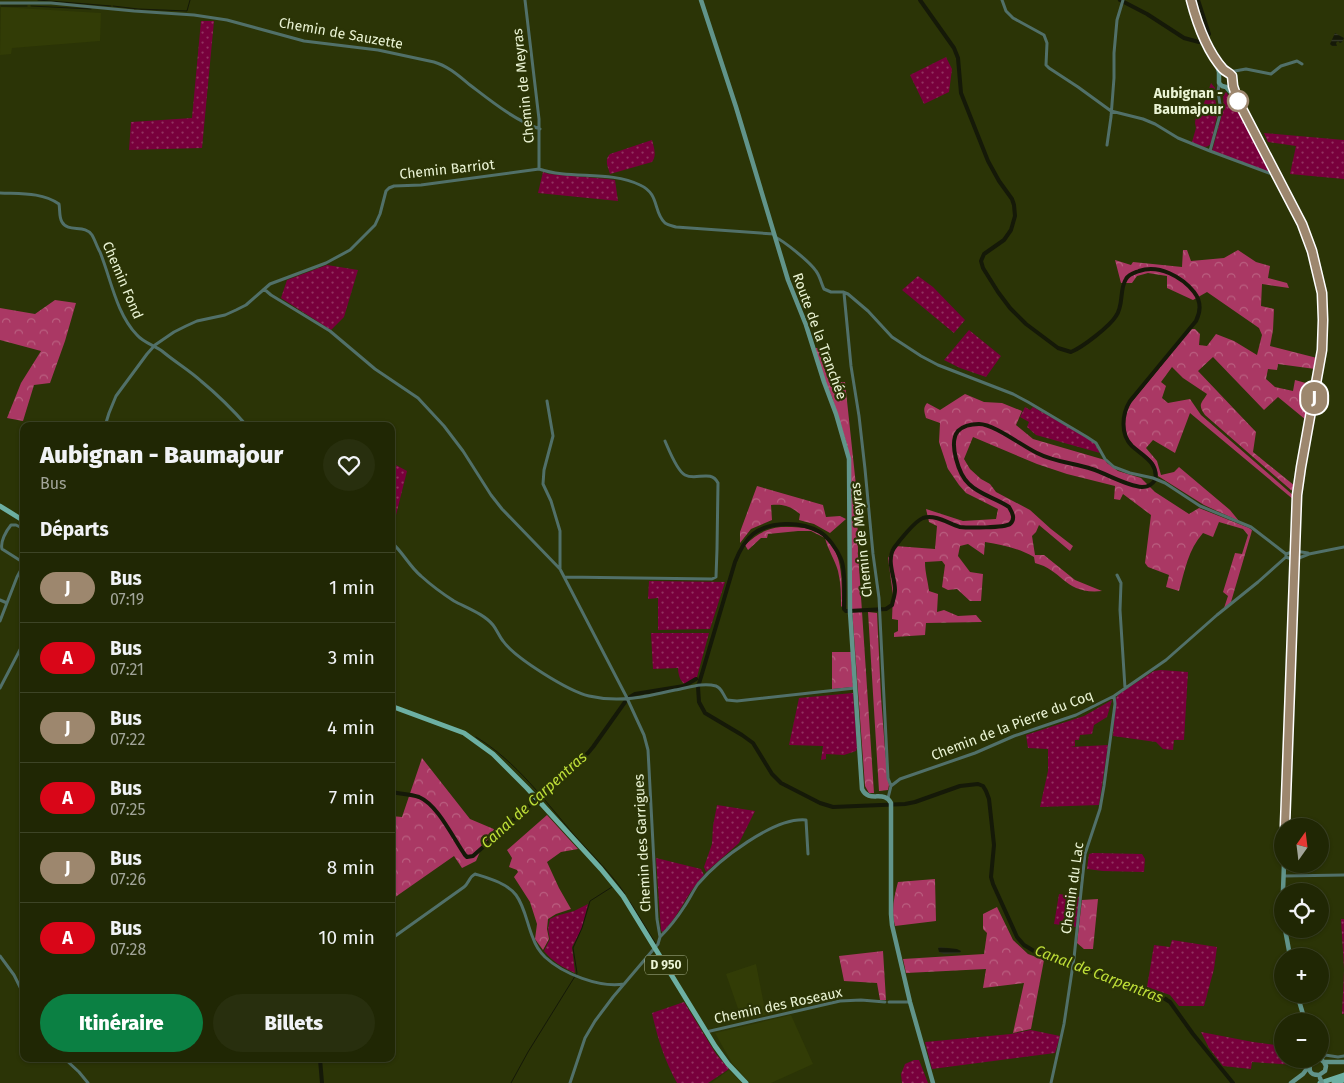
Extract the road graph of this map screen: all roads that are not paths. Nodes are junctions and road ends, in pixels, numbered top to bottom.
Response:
1 (525, 0) edge
2 (701, 0) edge
3 (1002, 0) edge
4 (1191, 0) edge
5 (1122, 1) edge
6 (0, 3) edge
7 (1211, 52) junction
8 (1302, 64) dead end
9 (1241, 70) junction
10 (1228, 72) junction
11 (1219, 75) junction
12 (1233, 80) junction
13 (1219, 83) junction
14 (1225, 87) junction
15 (1219, 97) junction
16 (1238, 101) junction
17 (1111, 111) junction
18 (540, 129) junction
19 (1106, 146) dead end
20 (1210, 151) junction
21 (540, 169) junction
22 (1278, 176) junction
23 (0, 193) edge
24 (774, 236) junction
25 (264, 289) junction
26 (844, 293) junction
27 (155, 345) junction
28 (547, 401) dead end
29 (106, 422) edge
30 (244, 422) edge
31 (665, 441) dead end
32 (0, 506) edge
33 (20, 518) edge
34 (20, 526) edge
35 (395, 546) edge
36 (1344, 547) edge
37 (1295, 551) junction
38 (1309, 554) junction
39 (1286, 555) junction
40 (1294, 559) junction
41 (20, 561) edge
42 (560, 569) junction
43 (20, 572) edge
44 (1117, 575) dead end
45 (564, 577) junction
46 (0, 600) edge
47 (7, 603) junction
48 (0, 621) edge
49 (20, 651) edge
50 (0, 688) edge
51 (1125, 688) junction
52 (855, 689) junction
53 (1114, 696) junction
54 (627, 699) junction
55 (395, 707) edge
56 (892, 786) junction
57 (888, 798) junction
58 (1285, 818) edge
59 (808, 854) dead end
60 (1344, 875) edge
61 (1284, 876) joint
62 (1284, 883) edge
63 (395, 936) edge
64 (660, 937) junction
65 (655, 948) junction
66 (0, 956) edge
67 (624, 984) junction
68 (20, 987) edge
69 (910, 1002) junction
70 (706, 1032) junction
71 (1329, 1056) edge
72 (1344, 1056) edge
73 (1329, 1061) edge
74 (68, 1062) edge
75 (1344, 1062) edge
76 (1307, 1068) edge
77 (1312, 1068) edge
78 (1326, 1068) edge
79 (1344, 1075) edge
80 (1320, 1080) edge
81 (1344, 1080) edge
82 (88, 1083) edge
83 (570, 1083) edge
84 (746, 1083) edge
85 (933, 1083) edge
86 (1051, 1083) edge
87 (1291, 1083) edge
88 (1334, 1083) edge

1 - 18 street, Chemin de Meyras
2 - 24 street, Route de la Tranchée
3 - 17 street
4 - 7 street
5 - 17 street
6 - 18 street, Chemin de Sauzette
7 - 10 street
7 - 11 street
8 - 9 street
9 - 10 street
9 - 12 street
10 - 11 street
10 - 12 street
11 - 13 street
12 - 14 street
12 - 16 street
13 - 14 street
13 - 15 street
14 - 15 street
14 - 16 street
15 - 20 street
16 - 22 street
17 - 19 street
17 - 20 street
18 - 21 street, Chemin de Meyras
20 - 22 street
21 - 24 street
21 - 25 street, Chemin Barriot
22 - 37 street
23 - 27 street, Chemin Fond
24 - 26 street
24 - 52 street, Route de la Tranchée
25 - 27 street, Chemin Barriot
25 - 42 street
26 - 39 street
26 - 56 street, Chemin de Meyras
27 - 29 street, Chemin Barriot
27 - 30 street
28 - 42 street
31 - 45 street
32 - 33 main road
34 - 41 street
35 - 54 street
36 - 38 street
37 - 38 street
37 - 39 street
37 - 40 street
38 - 40 street
39 - 40 street
39 - 51 street, Chemin de la Pierre du Coq
40 - 58 street
42 - 45 street, Chemin des Garrigues
43 - 47 street
44 - 51 street
45 - 54 street, Chemin des Garrigues
46 - 47 street
47 - 48 street
49 - 50 street
51 - 53 street, Chemin de la Pierre du Coq
52 - 54 street
52 - 57 street, Route de la Tranchée
53 - 56 street, Chemin de la Pierre du Coq
53 - 86 street, Chemin du Lac
54 - 64 street, Chemin des Garrigues
55 - 65 main road, D 950
56 - 57 street
57 - 69 street
59 - 64 street
60 - 61 street
61 - 62 street
63 - 67 street
64 - 65 street
65 - 67 street
65 - 70 main road, D 950
66 - 68 street
67 - 83 street
69 - 70 street, Chemin des Roseaux
69 - 85 street
70 - 84 main road, D 950
71 - 72 street
73 - 75 street
74 - 82 street
76 - 87 street
77 - 80 street
78 - 80 street
79 - 80 main road
81 - 88 main road

